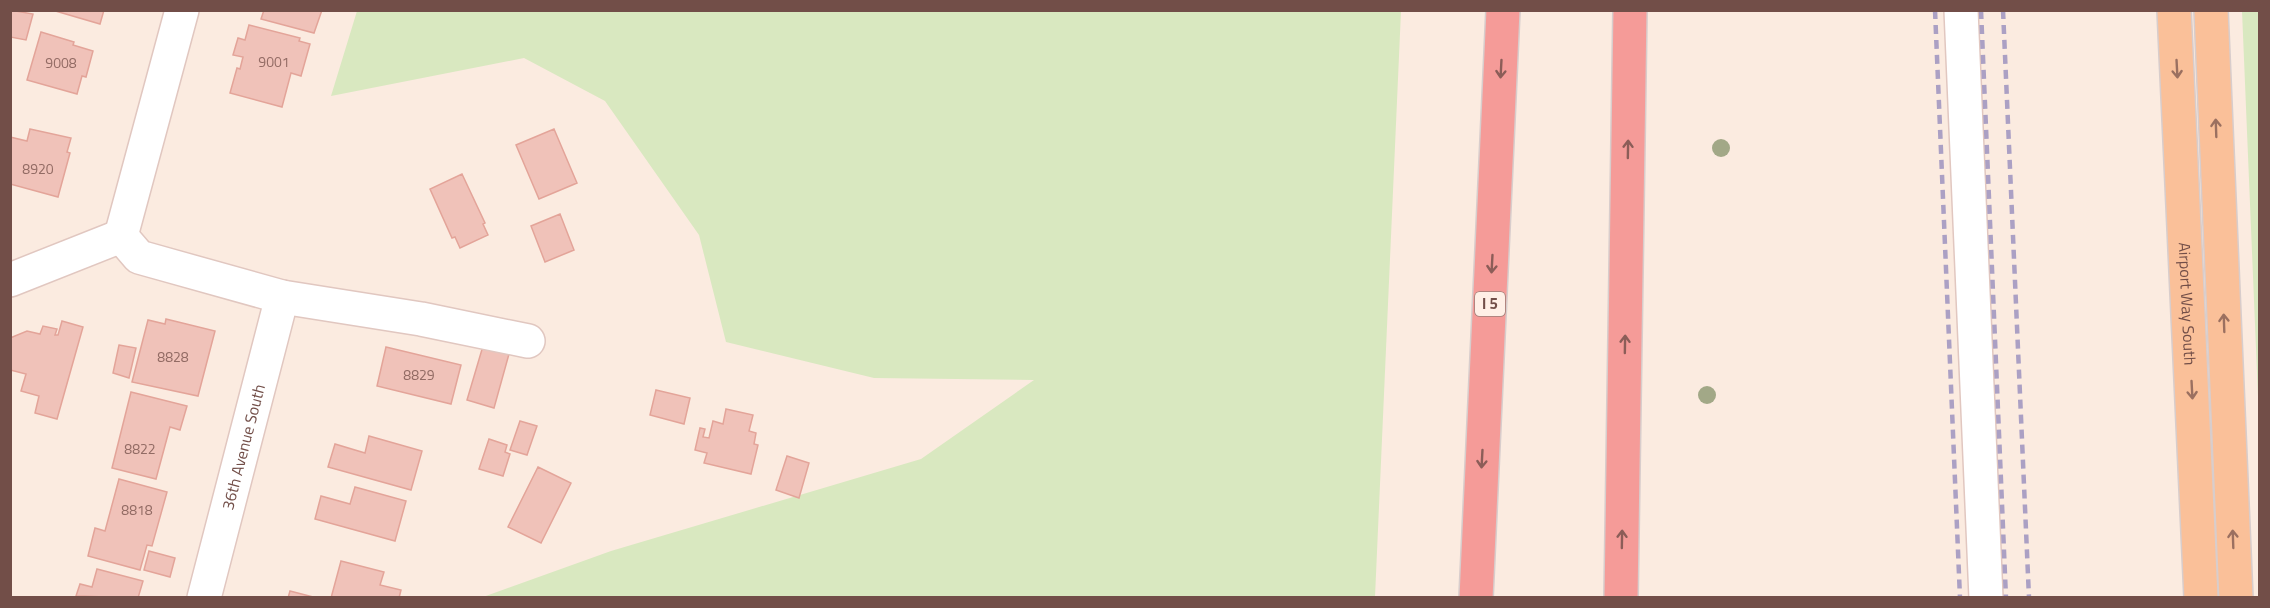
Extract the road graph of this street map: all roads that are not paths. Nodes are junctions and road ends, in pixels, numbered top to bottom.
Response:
1 (182, 10) edge
2 (1503, 10) edge
3 (1630, 10) edge
4 (1961, 10) edge
5 (2174, 10) edge
6 (2211, 10) edge
7 (121, 236) junction
8 (10, 280) edge
9 (282, 297) junction
10 (528, 341) dead end
11 (204, 597) edge
12 (1476, 597) edge
13 (1620, 597) edge
14 (1986, 597) edge
15 (2201, 597) edge
16 (2236, 597) edge

1 - 7 street
2 -> 12 highway, I 5
13 -> 3 highway
4 - 14 street
5 -> 15 main road, Airport Way South
16 -> 6 main road
7 - 8 street
7 - 9 street
9 - 10 street
9 - 11 street, 36th Avenue South

